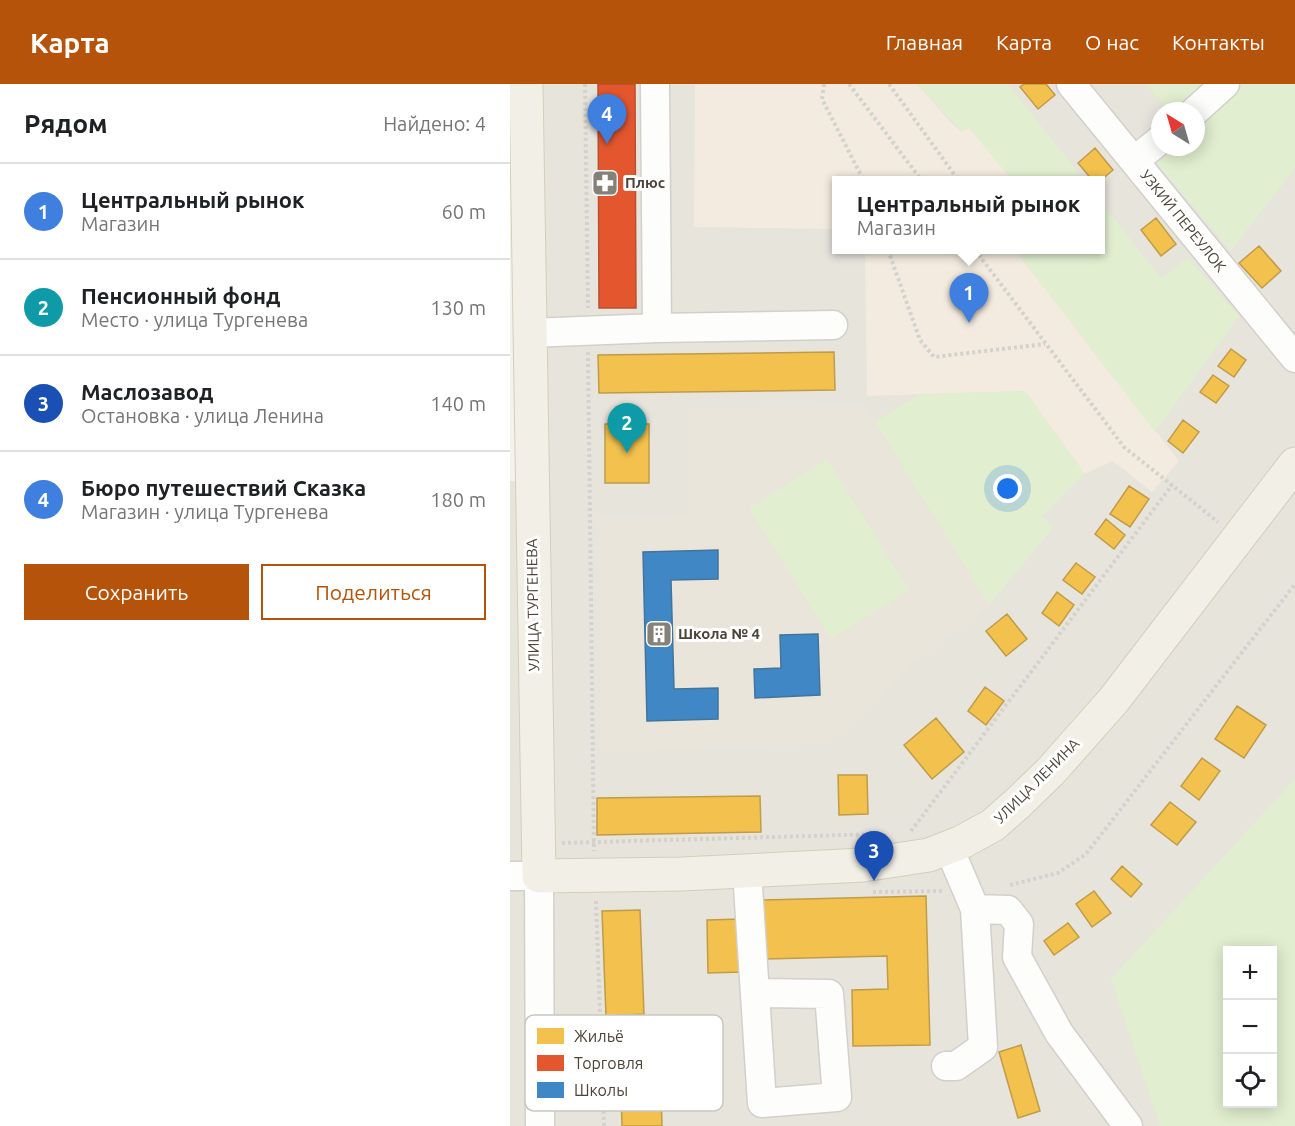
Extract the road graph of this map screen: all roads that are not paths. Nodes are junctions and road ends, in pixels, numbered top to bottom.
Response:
1 (526, 84) edge
2 (655, 84) edge
3 (1071, 84) edge
4 (1225, 84) edge
5 (1205, 102) edge
6 (1151, 147) edge
7 (1134, 161) junction
8 (833, 325) dead end
9 (657, 328) junction
10 (529, 333) junction
11 (1295, 358) edge
12 (1294, 468) edge
13 (520, 482) edge
14 (949, 848) junction
15 (747, 871) junction
16 (524, 876) edge
17 (975, 909) junction
18 (756, 993) junction
19 (533, 1015) edge
20 (946, 1066) dead end
21 (539, 1111) edge
22 (540, 1126) edge
23 (1128, 1126) edge

1 - 10 main road, УЛИЦА ТУРГЕНЕВА
2 - 9 street
3 - 7 street, УЗКИЙ ПЕРЕУЛОК
4 - 5 street
6 - 7 street
7 - 11 street, УЗКИЙ ПЕРЕУЛОК
8 - 9 street
9 - 10 street
10 - 13 main road, УЛИЦА ТУРГЕНЕВА
12 - 14 main road, УЛИЦА ЛЕНИНА
13 - 16 main road, УЛИЦА ТУРГЕНЕВА
14 - 15 main road, УЛИЦА ЛЕНИНА
14 - 17 street
15 - 16 main road, УЛИЦА ЛЕНИНА
15 - 18 street
16 - 19 street, УЛИЦА ТУРГЕНЕВА
17 - 20 street
17 - 23 street
18 - 18 street
21 - 22 street, УЛИЦА ТУРГЕНЕВА

